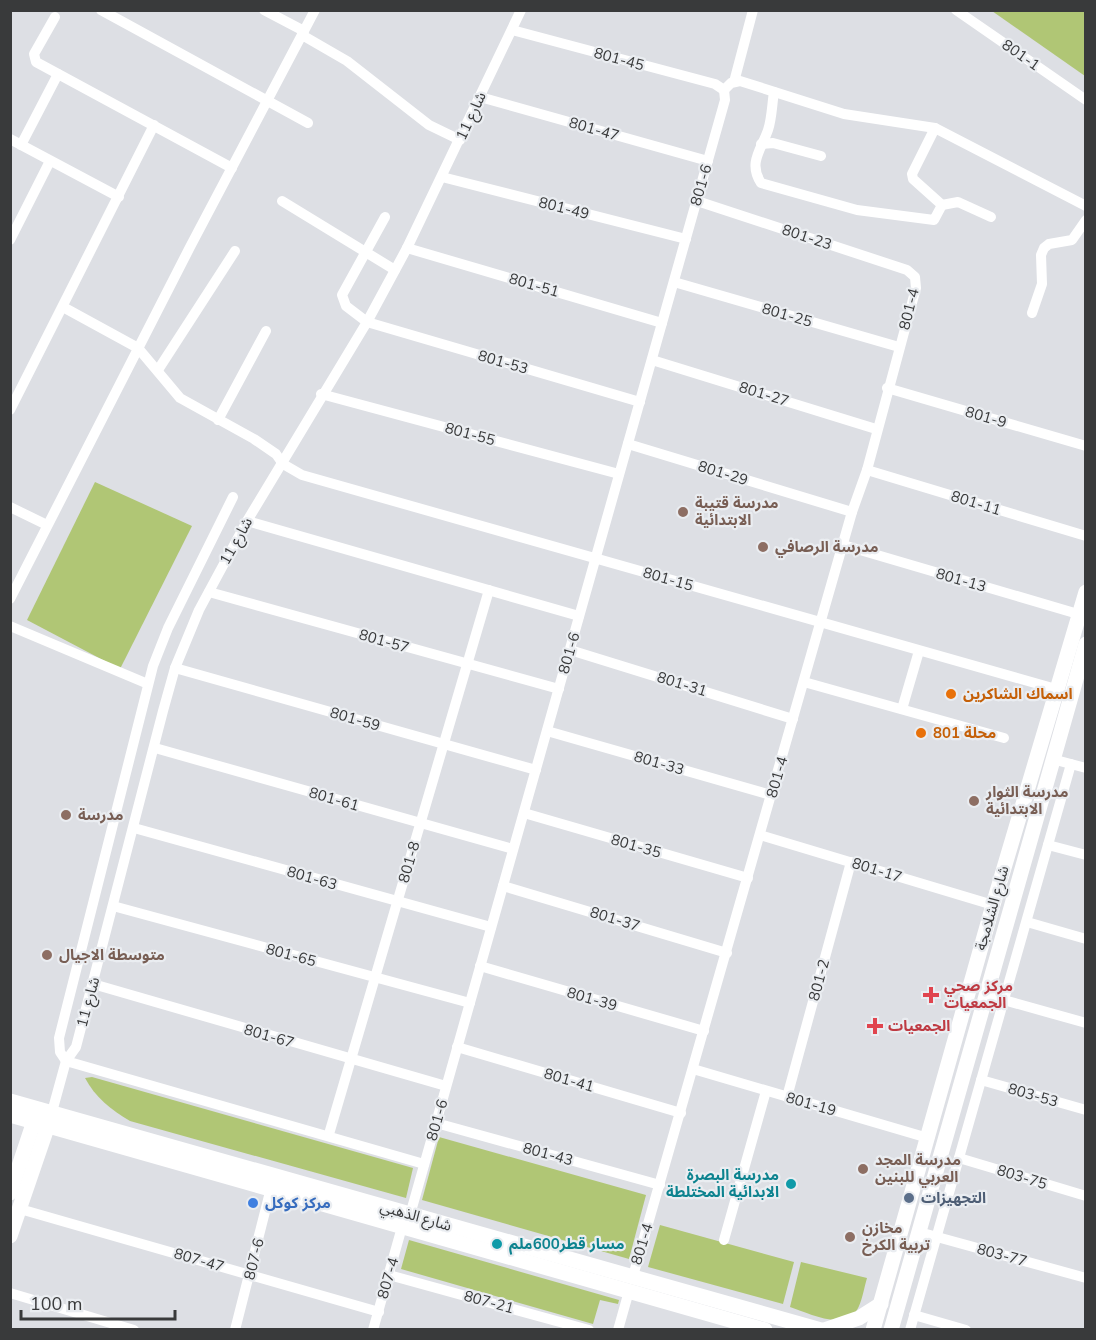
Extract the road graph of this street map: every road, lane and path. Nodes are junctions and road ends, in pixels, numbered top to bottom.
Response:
1 (101, 10) edge
2 (264, 10) edge
3 (315, 10) edge
4 (521, 10) edge
5 (753, 10) edge
6 (956, 10) edge
7 (55, 17) dead end
8 (512, 30) junction
9 (303, 33) junction
10 (58, 74) junction
11 (734, 82) junction
12 (724, 90) junction
13 (774, 92) junction
14 (480, 97) junction
15 (268, 100) junction
16 (1086, 100) edge
17 (308, 123) dead end
18 (154, 125) junction
19 (935, 128) junction
20 (10, 139) edge
21 (460, 140) junction
22 (761, 144) junction
23 (21, 145) junction
24 (821, 156) dead end
25 (50, 161) junction
26 (708, 161) junction
27 (232, 168) junction
28 (442, 177) junction
29 (119, 196) junction
30 (282, 201) dead end
31 (697, 201) junction
32 (942, 205) junction
33 (1086, 206) edge
34 (385, 217) dead end
35 (991, 217) dead end
36 (1086, 220) edge
37 (686, 239) junction
38 (10, 240) edge
39 (407, 248) junction
40 (235, 251) dead end
41 (366, 252) junction
42 (395, 270) junction
43 (915, 277) joint
44 (674, 282) junction
45 (63, 307) junction
46 (1032, 313) dead end
47 (367, 322) junction
48 (662, 323) junction
49 (266, 331) dead end
50 (899, 347) junction
51 (138, 348) junction
52 (652, 360) junction
53 (158, 370) junction
54 (887, 388) junction
55 (321, 394) junction
56 (640, 402) junction
57 (10, 410) edge
58 (218, 420) junction
59 (876, 429) junction
60 (628, 444) junction
61 (1086, 446) edge
62 (283, 464) junction
63 (867, 470) junction
64 (619, 474) junction
65 (233, 497) dead end
66 (10, 507) edge
67 (852, 512) junction
68 (247, 521) junction
69 (47, 525) junction
70 (1086, 536) edge
71 (843, 545) junction
72 (596, 558) junction
73 (489, 590) junction
74 (209, 592) junction
75 (1086, 592) edge
76 (11, 596) edge
77 (1078, 614) junction
78 (579, 616) junction
79 (820, 624) junction
80 (10, 626) edge
81 (1086, 644) edge
82 (570, 650) junction
83 (919, 651) junction
84 (467, 664) junction
85 (175, 668) junction
86 (804, 682) junction
87 (148, 684) junction
88 (559, 689) junction
89 (1056, 689) junction
90 (142, 706) junction
91 (902, 709) junction
92 (164, 711) junction
93 (794, 719) junction
94 (547, 730) junction
95 (1004, 738) dead end
96 (443, 744) junction
97 (155, 748) junction
98 (1053, 759) junction
99 (1071, 764) junction
100 (1086, 768) edge
101 (536, 770) junction
102 (771, 795) junction
103 (524, 813) junction
104 (420, 823) junction
105 (134, 828) junction
106 (760, 835) junction
107 (1048, 845) junction
108 (513, 849) junction
109 (1086, 855) edge
110 (851, 862) junction
111 (748, 878) junction
112 (503, 886) junction
113 (397, 902) junction
114 (993, 905) junction
115 (113, 906) junction
116 (1027, 922) junction
117 (491, 927) junction
118 (1086, 939) edge
119 (727, 952) junction
120 (480, 966) junction
121 (375, 978) junction
122 (93, 984) junction
123 (986, 995) junction
124 (1004, 1000) junction
125 (470, 1003) junction
126 (1086, 1023) edge
127 (704, 1031) junction
128 (457, 1047) junction
129 (351, 1060) junction
130 (66, 1061) junction
131 (693, 1069) junction
132 (981, 1080) junction
133 (446, 1086) junction
134 (766, 1091) junction
135 (787, 1097) junction
136 (10, 1101) edge
137 (1086, 1110) edge
138 (681, 1113) junction
139 (10, 1115) edge
140 (45, 1119) junction
141 (436, 1123) junction
142 (329, 1134) junction
143 (928, 1138) junction
144 (10, 1153) edge
145 (959, 1158) junction
146 (424, 1164) junction
147 (16, 1174) junction
148 (660, 1185) junction
149 (271, 1188) junction
150 (10, 1192) edge
151 (1086, 1196) edge
152 (20, 1209) junction
153 (406, 1221) junction
154 (919, 1232) junction
155 (10, 1236) edge
156 (937, 1237) junction
157 (724, 1240) dead end
158 (250, 1275) junction
159 (389, 1275) junction
160 (633, 1275) junction
161 (1086, 1278) edge
162 (629, 1291) junction
163 (10, 1293) edge
164 (881, 1304) junction
165 (378, 1312) junction
166 (914, 1315) junction
167 (134, 1329) edge
168 (235, 1329) edge
169 (373, 1329) edge
170 (590, 1329) edge
171 (618, 1329) edge
172 (765, 1329) edge
173 (823, 1329) edge
174 (873, 1329) edge
175 (891, 1329) edge
176 (910, 1329) edge
177 (966, 1329) edge

1 - 15 street
2 - 9 street
3 - 9 street
4 - 8 street, شارع 11
5 - 11 street
6 - 16 street, 801-1
7 - 10 street
8 - 12 street, 801-45
8 - 14 street, شارع 11
9 - 15 street
9 - 21 street
10 - 18 street
10 - 23 street
11 - 12 street
11 - 13 street
12 - 26 street, 801-6
13 - 19 street
13 - 22 street
14 - 21 street, شارع 11
14 - 26 street, 801-47
15 - 17 street
15 - 27 street
18 - 27 street
18 - 29 street
19 - 32 street
19 - 33 street
20 - 23 street
21 - 28 street, شارع 11
22 - 24 street
22 - 32 street
23 - 25 street
25 - 29 street
25 - 38 street
26 - 31 street, 801-6
27 - 51 street
28 - 37 street, 801-49
28 - 39 street, شارع 11
29 - 45 street
30 - 41 street
31 - 37 street, 801-6
31 - 43 street, 801-23
32 - 35 street
34 - 41 street
36 - 46 street
37 - 44 street, 801-6
39 - 42 street, شارع 11
39 - 48 street, 801-51
40 - 53 street
41 - 42 street
41 - 47 street
42 - 47 street, شارع 11
43 - 50 street, 801-4
44 - 48 street, 801-6
44 - 50 street, 801-25
45 - 51 street, 801-15
45 - 57 street
47 - 55 street, شارع 11
47 - 56 street, 801-53
48 - 52 street, 801-6
49 - 58 street
50 - 54 street, 801-4
51 - 53 street, 801-15
51 - 69 street
52 - 56 street, 801-6
52 - 59 street, 801-27
53 - 58 street, 801-15
54 - 59 street, 801-4
54 - 61 street, 801-9
55 - 62 street, شارع 11
55 - 64 street, 801-55
56 - 60 street, 801-6
58 - 62 street, 801-15
59 - 63 street, 801-4
60 - 64 street, 801-6
60 - 67 street, 801-29
62 - 68 street, شارع 11
62 - 72 street, 801-15
63 - 67 street, 801-4
63 - 70 street, 801-11
64 - 72 street, 801-6
65 - 87 street
66 - 69 street
67 - 71 street, 801-4
68 - 73 street
68 - 74 street, شارع 11
69 - 76 street
71 - 77 street, 801-13
71 - 79 street, 801-4
72 - 78 street, 801-6
72 - 79 street, 801-15
73 - 78 street
73 - 84 street, 801-8
74 - 84 street, 801-57
74 - 85 street, شارع 11
75 - 77 street, شارع الشلامجة
77 - 89 street, شارع الشلامجة
78 - 82 street, 801-6
79 - 83 street, 801-15
79 - 86 street, 801-4
80 - 87 street
81 - 98 street, شارع الشلامجة
82 - 88 street, 801-6
82 - 93 street, 801-31
83 - 89 street, 801-15
83 - 91 street
84 - 88 street, 801-57
84 - 96 street, 801-8
85 - 92 street, شارع 11
85 - 96 street, 801-59
86 - 91 street
86 - 93 street, 801-4
87 - 90 street
88 - 94 street, 801-6
89 - 114 street, شارع الشلامجة
90 - 92 street
90 - 130 street
91 - 95 street
92 - 97 street, شارع 11
93 - 102 street, 801-4
94 - 101 street, 801-6
94 - 102 street, 801-33
96 - 101 street, 801-59
96 - 104 street, 801-8
97 - 104 street, 801-61
97 - 105 street, شارع 11
98 - 99 street
98 - 123 street, شارع الشلامجة
99 - 100 street
99 - 107 street
101 - 103 street, 801-6
102 - 106 street, 801-4
103 - 108 street, 801-6
103 - 111 street, 801-35
104 - 108 street, 801-61
104 - 113 street, 801-8
105 - 113 street, 801-63
105 - 115 street, شارع 11
106 - 110 street, 801-17
106 - 111 street, 801-4
107 - 109 street
107 - 116 street
108 - 112 street, 801-6
110 - 114 street, 801-17
110 - 135 street, 801-2
111 - 119 street, 801-4
112 - 117 street, 801-6
112 - 119 street, 801-37
113 - 117 street, 801-63
113 - 121 street, 801-8
114 - 143 street, شارع الشلامجة
115 - 121 street, 801-65
115 - 122 street, شارع 11
116 - 118 street
116 - 124 street
117 - 120 street, 801-6
119 - 127 street, 801-4
120 - 125 street, 801-6
120 - 127 street, 801-39
121 - 125 street, 801-65
121 - 129 street, 801-8
122 - 129 street, 801-67
122 - 130 street, شارع 11
123 - 124 street
123 - 154 street, شارع الشلامجة
124 - 126 street
124 - 132 street
125 - 128 street, 801-6
127 - 131 street, 801-4
128 - 133 street, 801-6
128 - 138 street, 801-41
129 - 133 street, 801-67
129 - 142 street, 801-8
130 - 140 street, شارع 11
130 - 142 street
131 - 134 street, 801-19
131 - 138 street, 801-4
132 - 137 street, 803-53
132 - 145 street
133 - 141 street, 801-6
134 - 135 street, 801-19
134 - 157 street
135 - 143 street, 801-19
136 - 140 street, شارع الذهبي
138 - 148 street, 801-4
139 - 140 street, شارع الذهبي
140 - 147 street, شارع 11
140 - 149 street, شارع الذهبي
140 - 152 street, شارع 11
140 - 153 street, شارع الذهبي
141 - 146 street, 801-6
141 - 148 street, 801-43
142 - 146 street
143 - 164 street, شارع الشلامجة
144 - 147 street
145 - 151 street, 803-75
145 - 156 street
146 - 153 street, 801-6
147 - 150 street, شارع 11
148 - 160 street, 801-4
149 - 153 street, شارع الذهبي
149 - 158 street, 807-6
152 - 155 street, شارع 11
152 - 158 street, 807-47
153 - 159 street, 807-4
153 - 160 street, شارع الذهبي
153 - 162 street, شارع الذهبي
154 - 156 street, 803-77
154 - 175 street, شارع الشلامجة
156 - 161 street, 803-77
156 - 166 street
158 - 165 street, 807-47
158 - 168 street, 807-6
159 - 165 street, 807-4
159 - 170 street, 807-21
160 - 173 street, شارع الذهبي
162 - 171 street
162 - 172 street, شارع الذهبي
163 - 167 street
164 - 173 street
164 - 174 street, شارع الشلامجة
165 - 169 street, 807-4
166 - 176 street
166 - 177 street

